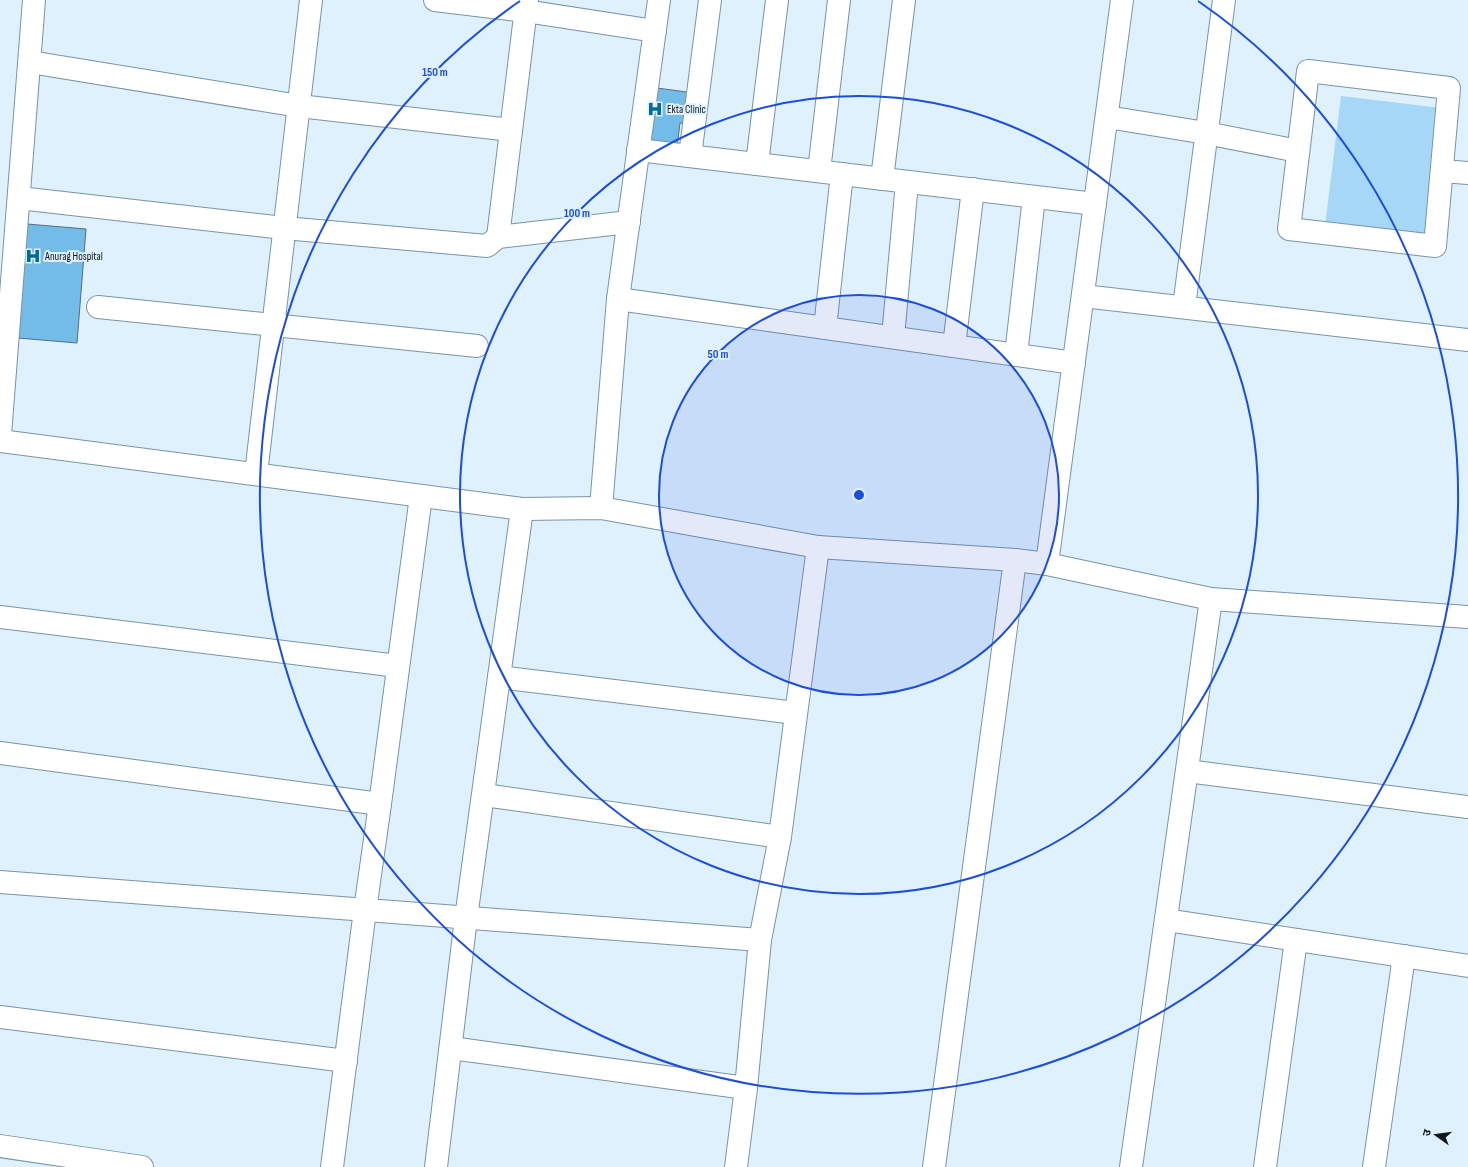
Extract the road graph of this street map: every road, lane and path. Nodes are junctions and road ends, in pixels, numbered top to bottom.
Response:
1 (34, 0) edge
2 (311, 0) edge
3 (435, 0) edge
4 (659, 0) edge
5 (710, 0) edge
6 (777, 0) edge
7 (839, 0) edge
8 (904, 0) edge
9 (1122, 0) edge
10 (1224, 0) edge
11 (526, 6) edge
12 (655, 31) junction
13 (30, 62) junction
14 (299, 106) junction
15 (1107, 117) junction
16 (511, 130) junction
17 (1206, 133) junction
18 (638, 150) junction
19 (1298, 150) junction
20 (690, 156) junction
21 (758, 164) junction
22 (818, 171) junction
23 (1442, 171) junction
24 (1468, 173) edge
25 (842, 174) junction
26 (882, 179) junction
27 (907, 182) junction
28 (973, 189) junction
29 (1034, 197) junction
30 (19, 198) junction
31 (1095, 204) junction
32 (630, 222) junction
33 (284, 228) junction
34 (498, 237) junction
35 (1083, 296) junction
36 (618, 299) junction
37 (98, 307) dead end
38 (1184, 307) junction
39 (273, 325) junction
40 (825, 328) junction
41 (893, 337) junction
42 (1468, 340) edge
43 (476, 346) dead end
44 (954, 346) junction
45 (1016, 355) junction
46 (1074, 363) junction
47 (0, 434) edge
48 (0, 441) edge
49 (256, 474) junction
50 (421, 496) junction
51 (601, 508) junction
52 (522, 509) junction
53 (818, 548) junction
54 (1015, 560) junction
55 (1047, 564) junction
56 (1211, 599) junction
57 (0, 617) edge
58 (1468, 617) edge
59 (398, 666) junction
60 (499, 677) junction
61 (796, 713) junction
62 (0, 753) edge
63 (1187, 771) junction
64 (484, 796) junction
65 (380, 804) junction
66 (1468, 807) edge
67 (780, 837) junction
68 (0, 882) edge
69 (364, 910) junction
70 (466, 918) junction
71 (1166, 920) junction
72 (760, 940) junction
73 (1296, 940) junction
74 (1404, 956) junction
75 (1468, 966) edge
76 (0, 1017) edge
77 (451, 1048) junction
78 (346, 1061) junction
79 (746, 1088) junction
80 (0, 1146) edge
81 (142, 1167) edge
82 (332, 1167) edge
83 (436, 1167) edge
84 (736, 1167) edge
85 (934, 1167) edge
86 (1131, 1167) edge
87 (1265, 1167) edge
88 (1374, 1167) edge

1 - 13 street
2 - 14 street
3 - 11 street
4 - 12 street
5 - 20 street
6 - 21 street
7 - 22 street
8 - 26 street
9 - 15 street
10 - 17 street
11 - 12 street
11 - 16 street
12 - 18 street
13 - 14 street
13 - 30 street
14 - 16 street
14 - 33 street
15 - 17 street
15 - 31 street
16 - 34 street
17 - 19 street
17 - 38 street
18 - 20 street
18 - 32 street
19 - 23 street
19 - 23 street
20 - 21 street
21 - 22 street
22 - 25 street
23 - 24 street
25 - 26 street
25 - 40 street
26 - 27 street
27 - 28 street
27 - 41 street
28 - 29 street
28 - 44 street
29 - 31 street
29 - 45 street
30 - 33 street
30 - 47 street
31 - 35 street
32 - 34 street
32 - 36 street
33 - 34 street
33 - 39 street
35 - 38 street
35 - 46 street
36 - 40 street
36 - 51 street
37 - 39 street
38 - 42 street
39 - 43 street
39 - 49 street
40 - 41 street
41 - 44 street
44 - 45 street
45 - 46 street
46 - 55 street
48 - 49 street
49 - 50 street
50 - 52 street
50 - 59 street
51 - 52 street
51 - 53 street
52 - 60 street
53 - 54 street
53 - 61 street
54 - 55 street
54 - 85 street
55 - 56 street
56 - 58 street
56 - 63 street
57 - 59 street
59 - 65 street
60 - 61 street
60 - 64 street
61 - 67 street
62 - 65 street
63 - 66 street
63 - 71 street
64 - 67 street
64 - 70 street
65 - 69 street
67 - 72 street
68 - 69 street
69 - 70 street
69 - 78 street
70 - 72 street
70 - 77 street
71 - 73 street
71 - 86 street
72 - 79 street
73 - 74 street
73 - 87 street
74 - 75 street
74 - 88 street
76 - 78 street
77 - 79 street
77 - 83 street
78 - 82 street
79 - 84 street
80 - 81 street

